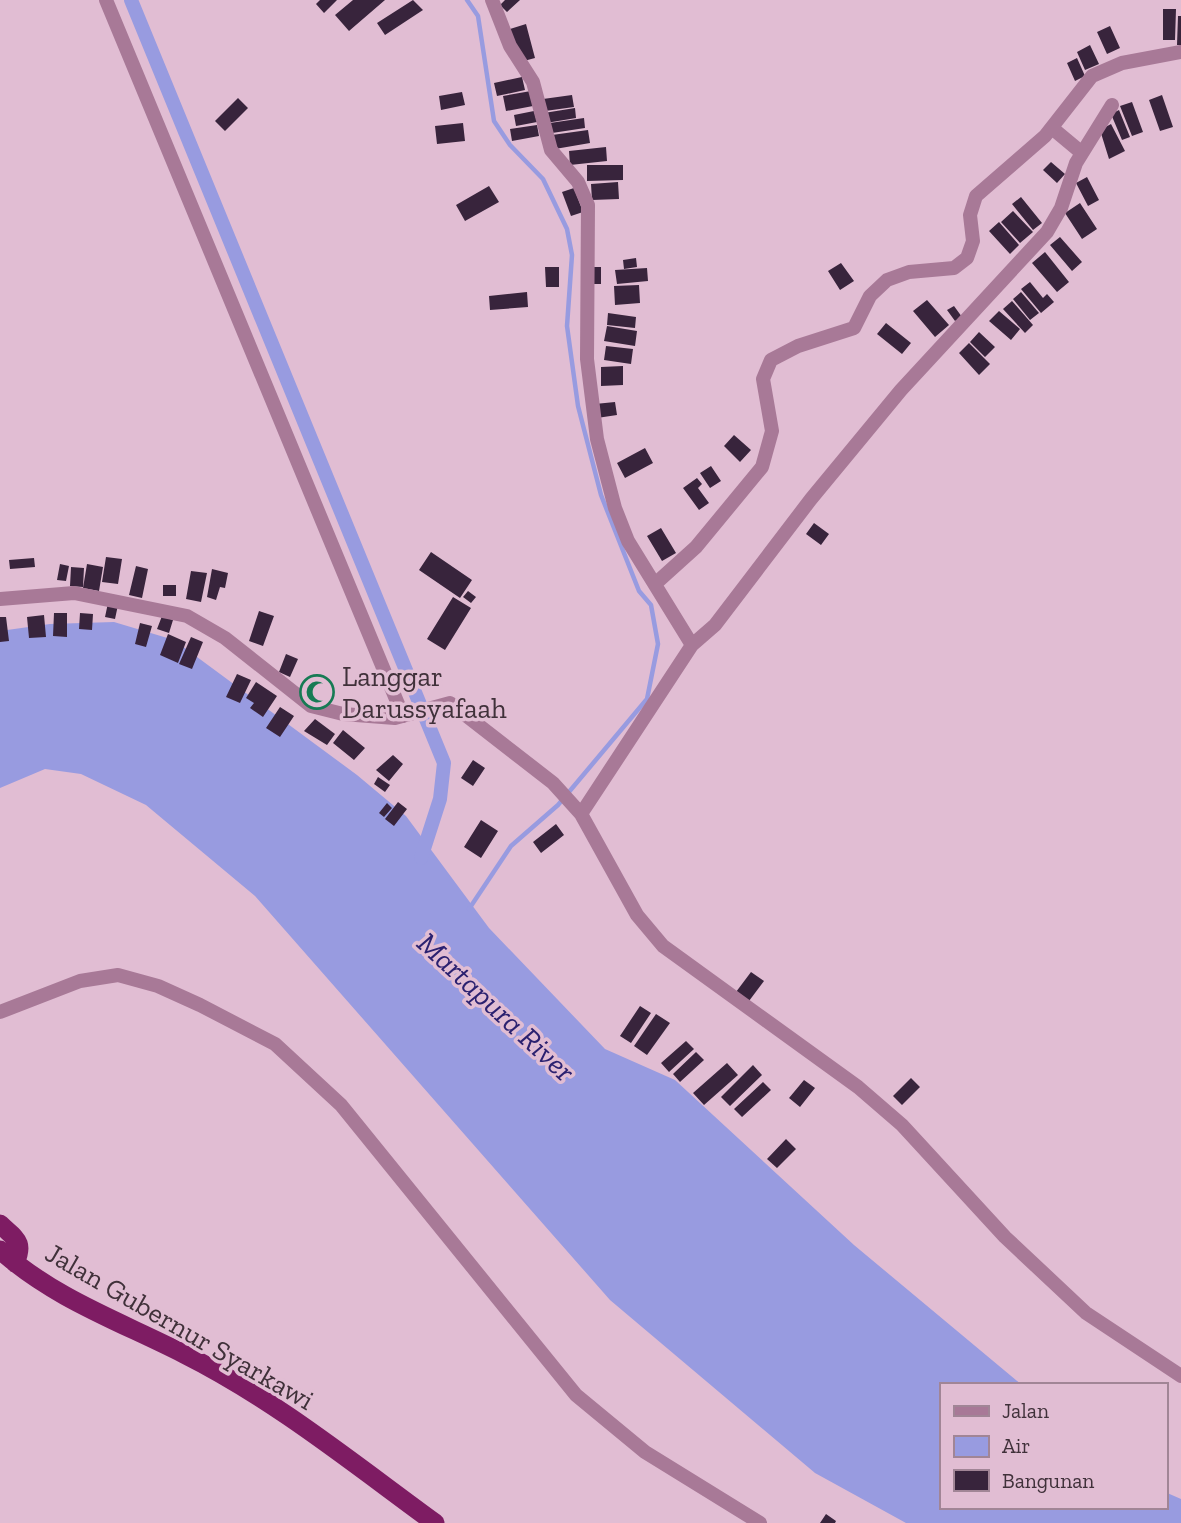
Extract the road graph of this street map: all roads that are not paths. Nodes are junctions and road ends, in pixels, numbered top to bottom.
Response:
1 (106, 0) edge
2 (492, 0) edge
3 (1181, 51) edge
4 (1112, 105) dead end
5 (1055, 130) junction
6 (1080, 151) junction
7 (656, 586) junction
8 (0, 599) edge
9 (692, 645) junction
10 (405, 716) junction
11 (577, 809) junction
12 (0, 1012) edge
13 (0, 1224) edge
14 (7, 1256) edge
15 (1181, 1376) edge
16 (435, 1523) edge
17 (760, 1523) edge

1 - 10 street
2 - 7 street
3 - 5 street
4 - 6 street
5 - 6 street
5 - 7 street
6 - 9 street
7 - 9 street
8 - 10 street
9 - 11 street
10 - 11 street
11 - 15 street
12 - 17 street
13 - 14 highway
14 - 16 highway, Jalan Gubernur Syarkawi

